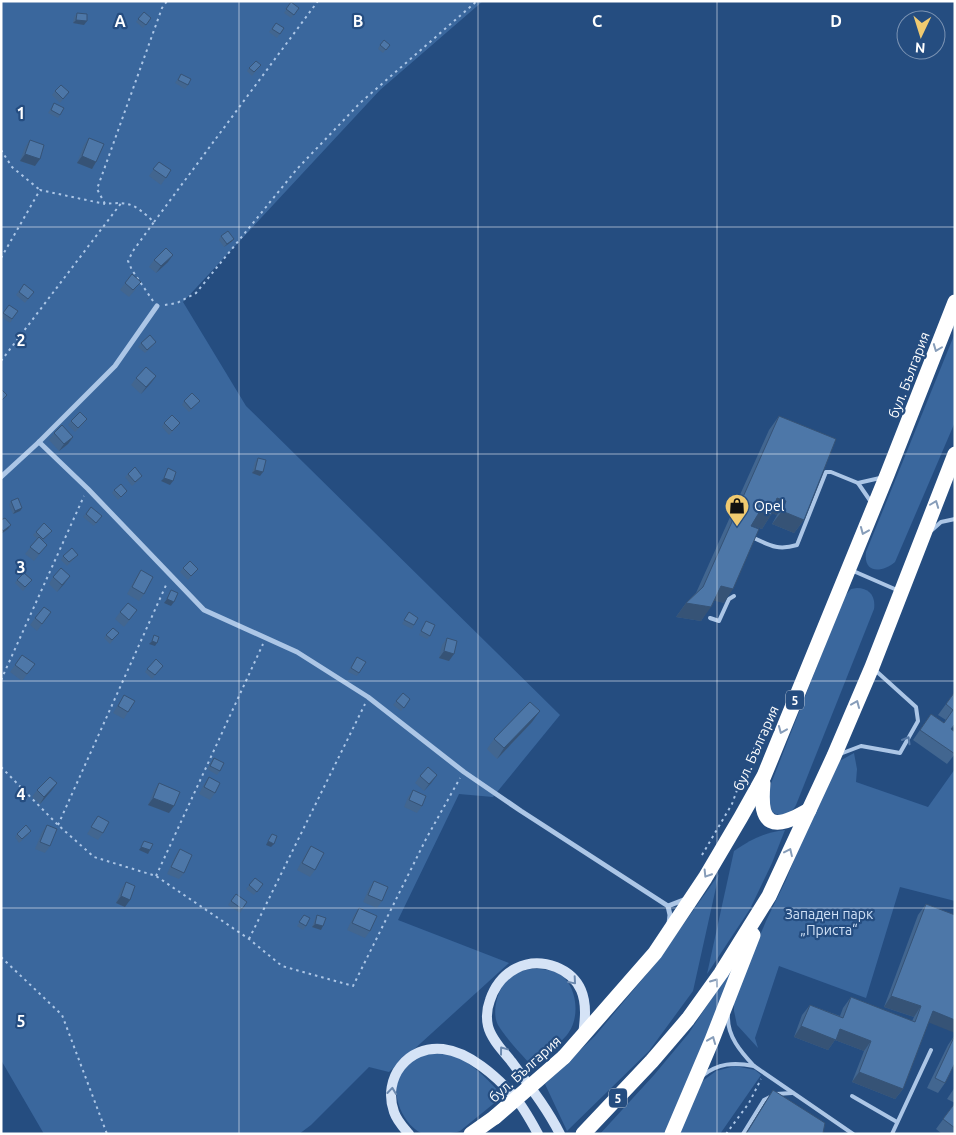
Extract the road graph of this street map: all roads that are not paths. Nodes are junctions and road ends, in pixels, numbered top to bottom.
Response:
1 (955, 302) edge
2 (157, 306) road end
3 (39, 442) junction
4 (955, 454) edge
5 (887, 475) junction
6 (1, 477) edge
7 (858, 483) junction
8 (872, 510) junction
9 (955, 519) edge
10 (751, 536) edge
11 (915, 557) junction
12 (848, 569) junction
13 (902, 592) junction
14 (734, 596) edge
15 (710, 618) edge
16 (872, 667) junction
17 (834, 756) junction
18 (764, 776) junction
19 (809, 810) junction
20 (694, 895) junction
21 (769, 896) junction
22 (668, 906) junction
23 (662, 943) junction
24 (731, 990) junction
25 (583, 1037) junction
26 (931, 1050) dead end
27 (754, 1066) junction
28 (693, 1085) junction
29 (792, 1093) junction
30 (852, 1096) dead end
31 (897, 1122) junction
32 (410, 1134) edge
33 (471, 1134) edge
34 (538, 1134) edge
35 (560, 1134) edge
36 (583, 1134) edge
37 (672, 1134) edge
38 (743, 1134) edge
39 (853, 1134) edge
40 (892, 1134) edge

1 -> 5 highway, бул. България / 5
2 - 3 street
3 - 6 street
3 - 22 street
11 -> 4 highway, 5
5 - 7 lane
5 - 8 highway, бул. България / 5
7 - 8 lane
7 - 10 lane
8 -> 12 highway, бул. България / 5
9 - 11 lane
11 - 13 highway, 5
12 - 13 lane
12 -> 18 highway, бул. България / 5
13 - 16 highway, 5
14 - 15 lane
17 -> 16 highway, 5
17 -> 16 lane
17 - 19 highway, 5
18 - 19 highway
18 -> 20 highway, бул. България / 5
21 -> 19 highway, 5
20 - 22 street
20 - 23 highway, бул. България / 5
21 - 24 highway
36 -> 21 highway, 5
22 - 23 street
23 - 25 highway, бул. България / 5
24 - 27 lane
28 -> 24 highway
25 - 33 highway, бул. България / 5, bridge
35 -> 25 main road
26 - 31 lane
27 - 28 lane
27 - 29 lane
28 - 37 highway
29 - 38 lane
29 - 39 lane
30 - 31 lane
31 - 40 lane
32 -> 34 main road

